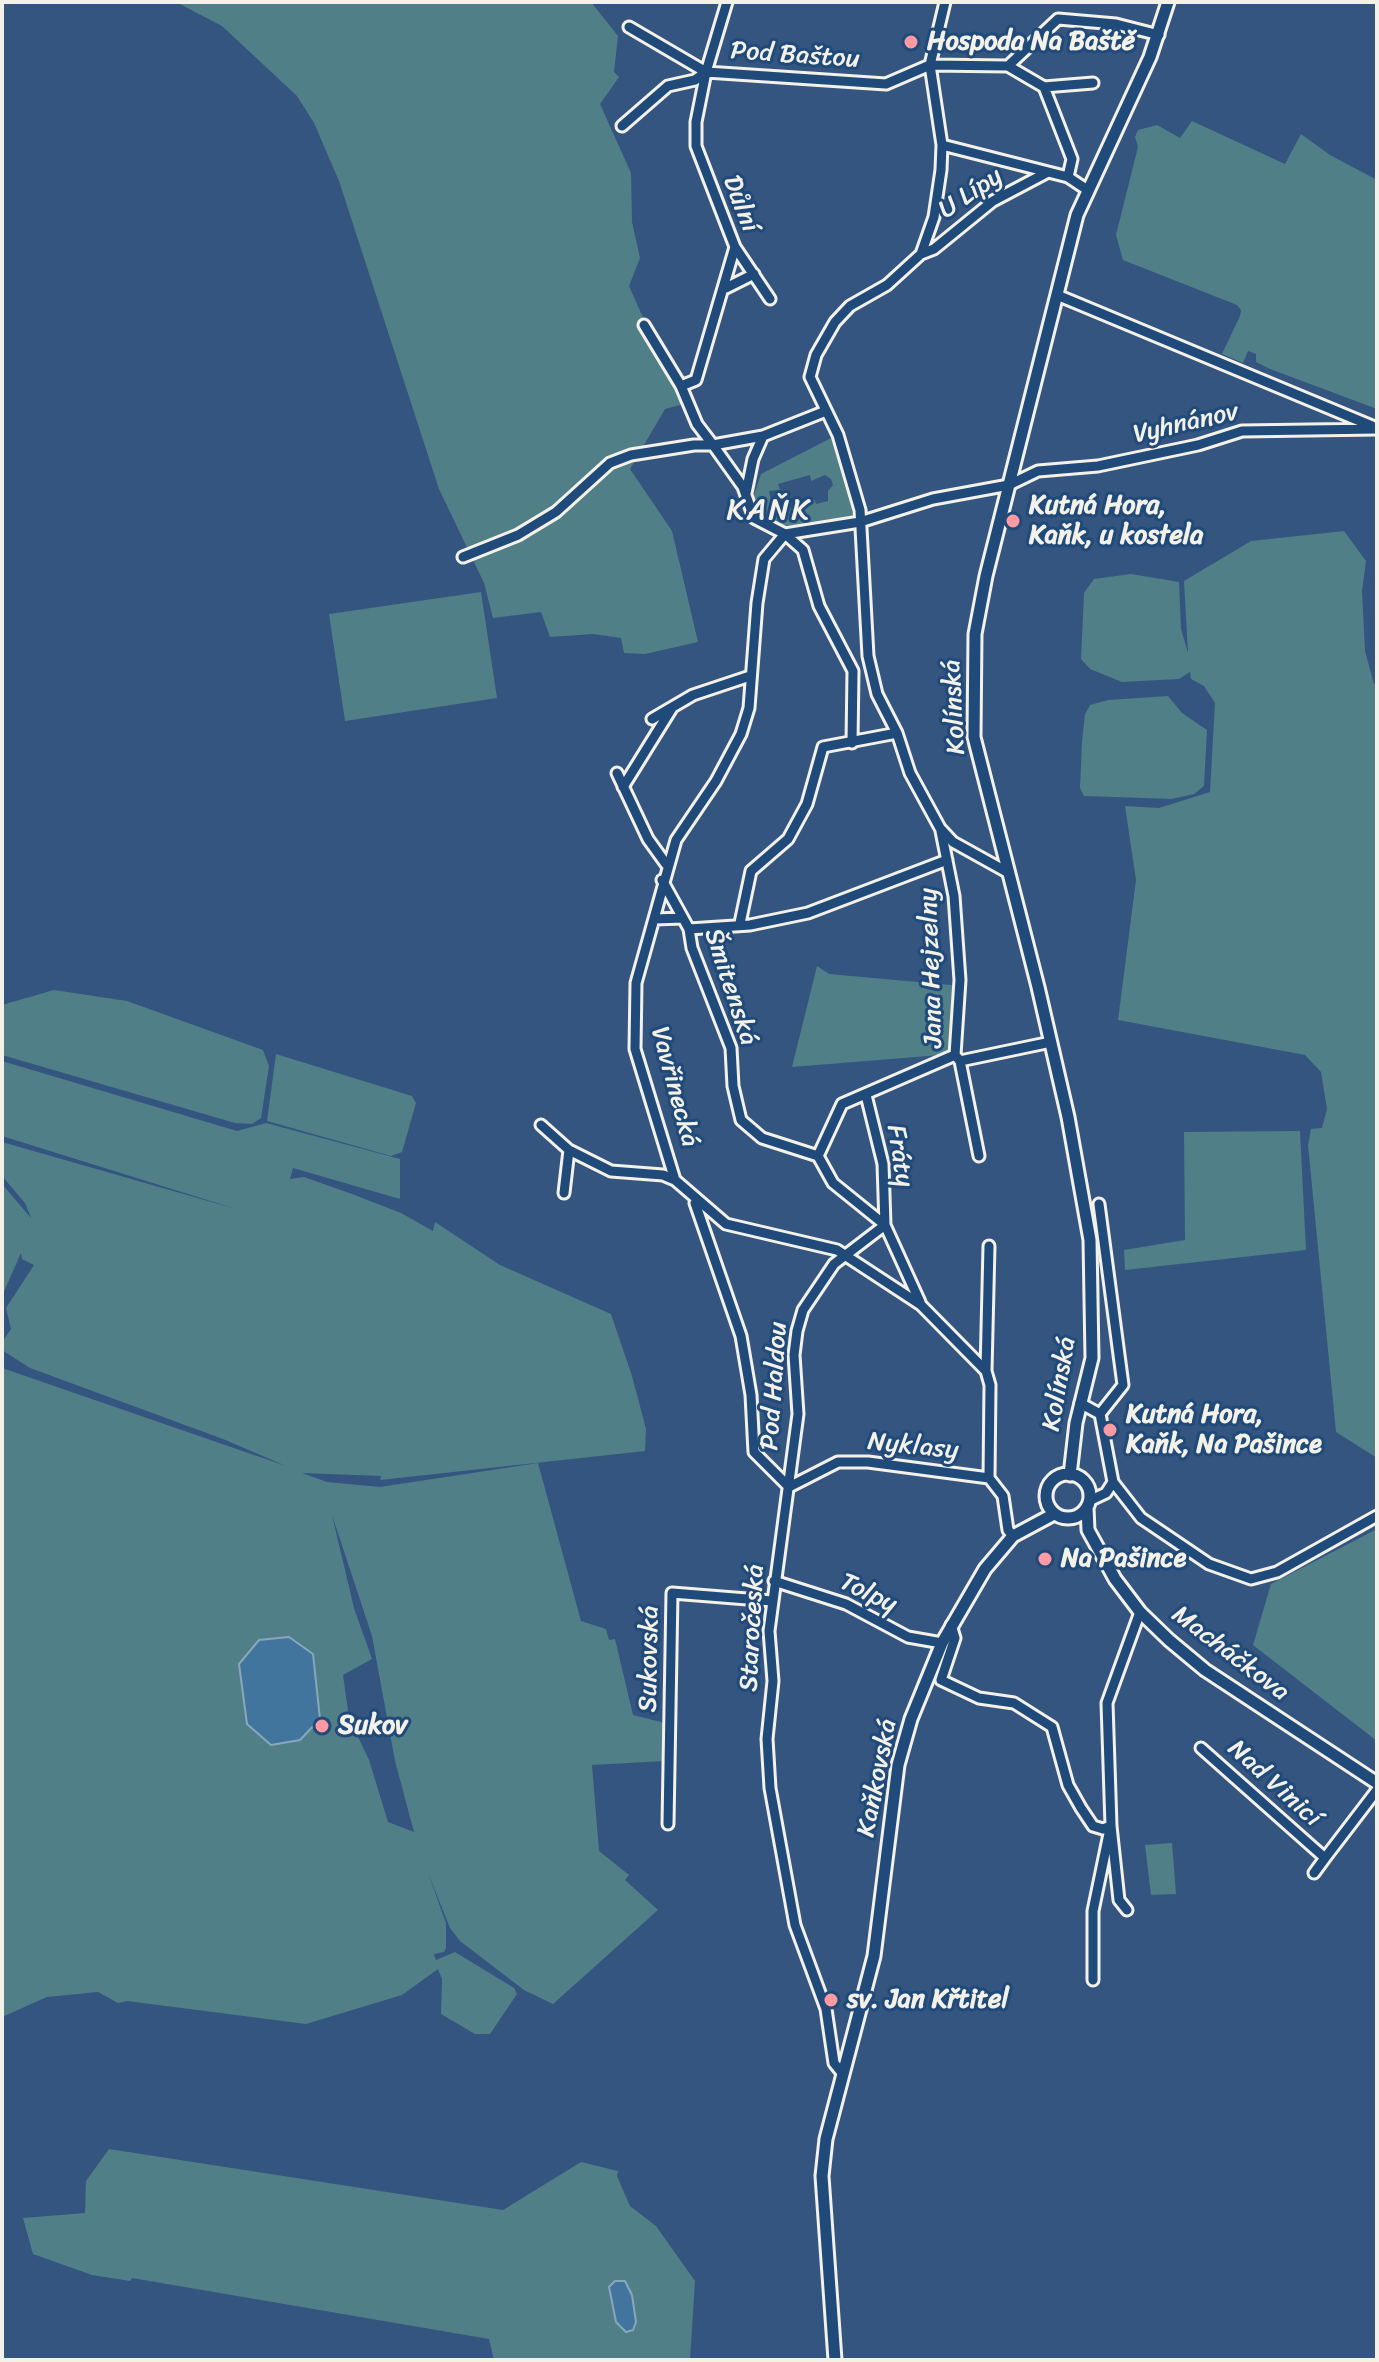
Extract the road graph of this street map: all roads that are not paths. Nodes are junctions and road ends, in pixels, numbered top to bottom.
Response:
1 (727, 2) edge
2 (945, 2) edge
3 (1168, 2) edge
4 (629, 27) dead end
5 (1159, 35) junction
6 (930, 65) junction
7 (1008, 66) junction
8 (706, 72) junction
9 (1093, 83) dead end
10 (1044, 87) junction
11 (622, 126) dead end
12 (942, 145) junction
13 (1048, 172) junction
14 (1068, 177) junction
15 (1086, 189) junction
16 (735, 247) junction
17 (921, 254) junction
18 (754, 274) junction
19 (726, 288) junction
20 (1057, 295) junction
21 (770, 299) dead end
22 (644, 325) dead end
23 (681, 386) junction
24 (826, 411) junction
25 (1377, 429) edge
26 (763, 436) junction
27 (713, 445) junction
28 (1009, 485) junction
29 (746, 495) junction
30 (860, 522) junction
31 (785, 534) junction
32 (463, 557) dead end
33 (868, 656) junction
34 (849, 661) junction
35 (750, 676) junction
36 (673, 707) junction
37 (652, 719) dead end
38 (897, 733) junction
39 (852, 743) junction
40 (617, 773) dead end
41 (623, 787) junction
42 (940, 828) junction
43 (947, 860) junction
44 (666, 864) junction
45 (1007, 872) junction
46 (662, 880) junction
47 (683, 918) junction
48 (654, 919) junction
49 (740, 923) junction
50 (689, 929) junction
51 (1051, 1042) junction
52 (957, 1058) junction
53 (866, 1095) junction
54 (541, 1125) dead end
55 (569, 1150) junction
56 (818, 1156) junction
57 (979, 1156) dead end
58 (675, 1180) junction
59 (564, 1193) dead end
60 (693, 1200) junction
61 (1099, 1204) dead end
62 (726, 1224) junction
63 (885, 1225) junction
64 (709, 1235) junction
65 (989, 1246) dead end
66 (846, 1254) junction
67 (921, 1305) junction
68 (986, 1371) junction
69 (1080, 1403) junction
70 (1100, 1414) junction
71 (1070, 1475) junction
72 (989, 1478) junction
73 (1113, 1482) junction
74 (789, 1487) junction
75 (1047, 1502) junction
76 (1088, 1504) junction
77 (1054, 1514) junction
78 (1072, 1518) junction
79 (1373, 1519) edge
80 (1039, 1520) junction
81 (1088, 1530) junction
82 (1013, 1536) junction
83 (774, 1581) junction
84 (772, 1601) junction
85 (1140, 1612) junction
86 (951, 1625) junction
87 (942, 1643) junction
88 (1201, 1748) dead end
89 (1377, 1783) edge
90 (1377, 1790) edge
91 (668, 1824) dead end
92 (1111, 1826) junction
93 (1325, 1858) junction
94 (1314, 1873) dead end
95 (1127, 1910) dead end
96 (1093, 1980) dead end
97 (841, 2077) junction
98 (835, 2360) edge

1 - 8 street, Důlní
2 - 6 street
3 - 5 street, Kolínská
4 - 8 street
5 - 7 street
5 - 15 street, Kolínská
6 - 7 street
6 - 8 street, Pod Baštou
6 - 12 street
7 - 10 street
8 - 11 street, Pod Baštou
8 - 16 street, Důlní
9 - 10 street
10 - 14 street
12 - 13 street, U Lípy
12 - 17 street
13 - 14 street, U Lípy
13 - 17 street, U Lípy
14 - 15 street, U Lípy
15 - 20 street, Kolínská
16 - 18 street
16 - 19 street, Důlní
17 - 24 street, U Lípy
18 - 19 street
18 - 21 street
19 - 23 street, Důlní
20 - 25 street, Vyhnánov
20 - 28 street, Kolínská
22 - 23 street
23 - 27 street
24 - 26 street
24 - 30 street, U Lípy
25 - 28 street, Vyhnánov
26 - 27 street
26 - 29 street
27 - 29 street
27 - 32 street
28 - 30 street, Vyhnánov
28 - 45 street, Kolínská
29 - 31 street
30 - 31 street, Vyhnánov
30 - 33 street, U Lípy
31 - 34 street
31 - 35 street, Vavřinecká
33 - 34 street
33 - 38 street, U Lípy
34 - 39 street
35 - 36 street
35 - 44 street, Vavřinecká
36 - 37 street
36 - 41 street
38 - 39 street
38 - 42 street, U Lípy
39 - 49 street
40 - 41 street
41 - 44 street
42 - 43 street, Jana Hejzelny
42 - 45 street
43 - 49 street
43 - 52 street, Jana Hejzelny
44 - 46 street, Vavřinecká
45 - 51 street, Kolínská
46 - 47 street, Šmitenská
46 - 48 street, Vavřinecká
47 - 48 street
47 - 50 street, Šmitenská
48 - 58 street, Vavřinecká
49 - 50 street
50 - 56 street, Šmitenská
51 - 52 street, Jana Hejzelny
51 - 69 street, Kolínská
52 - 53 street, Fráty
52 - 57 street
53 - 56 street, Fráty
53 - 63 street, Fráty
54 - 55 street
55 - 58 street
55 - 59 street
56 - 63 street
58 - 60 street
60 - 62 street
60 - 64 street
61 - 70 street
62 - 64 street
62 - 66 street
63 - 66 street, Pod Haldou
63 - 67 street
64 - 74 street
65 - 68 street
66 - 67 street
66 - 74 street, Pod Haldou
67 - 68 street
68 - 72 street
69 - 70 street
69 - 71 street, Kolínská
70 - 73 street
71 - 75 street
71 - 76 street
72 - 74 street, Nyklasy
72 - 82 street
73 - 76 street
73 - 79 street
74 - 83 street, Staročeská
75 - 77 street
75 - 80 street
76 - 78 street
76 - 81 street
77 - 78 street
77 - 80 street, Kaňkovská
78 - 81 street
80 - 82 street, Kaňkovská
81 - 85 street, Macháčkova
82 - 86 street, Kaňkovská
83 - 84 street, Staročeská
83 - 87 street, Tolpy
84 - 91 street, Sukovská
84 - 97 street, Staročeská
85 - 89 street, Macháčkova
85 - 92 street
86 - 87 street, Kaňkovská
86 - 92 street
87 - 97 street, Kaňkovská
88 - 93 street, Nad Vinicí
90 - 93 street, Nad Vinicí
92 - 95 street
92 - 96 street
93 - 94 street
97 - 98 street, Kaňkovská

